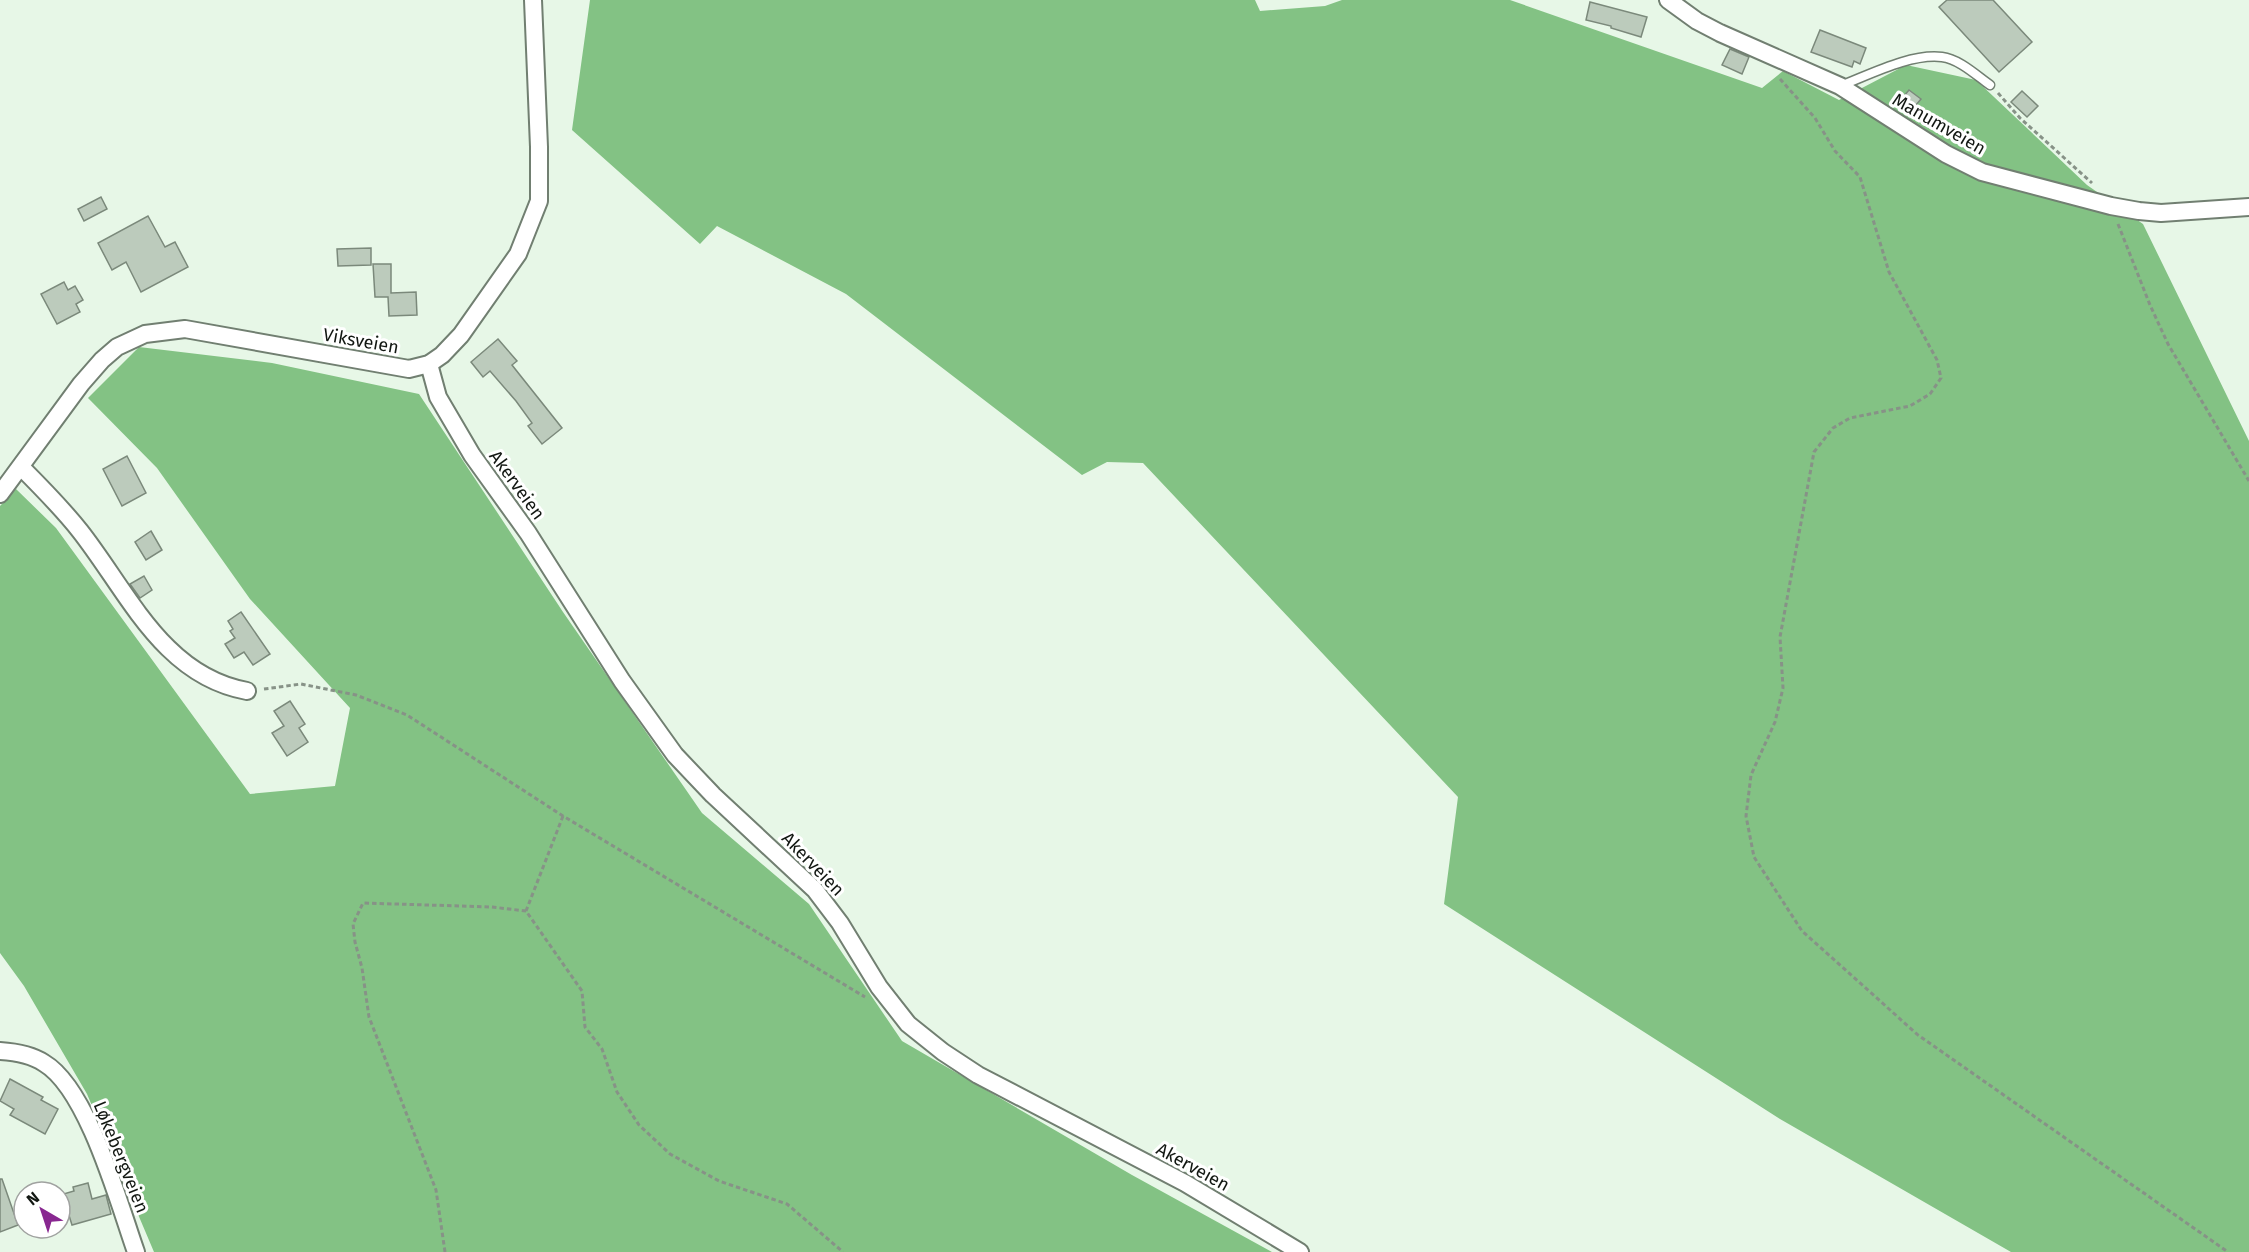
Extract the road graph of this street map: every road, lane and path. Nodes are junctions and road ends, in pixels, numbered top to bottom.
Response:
1 (533, 0) edge
2 (1668, 0) edge
3 (1778, 77) dead end
4 (1990, 85) joint
5 (1840, 87) junction
6 (2111, 206) junction
7 (2249, 207) edge
8 (429, 364) junction
9 (21, 467) junction
10 (2249, 481) edge
11 (0, 494) edge
12 (247, 691) joint
13 (563, 816) junction
14 (526, 911) junction
15 (871, 1000) dead end
16 (0, 1051) edge
17 (136, 1252) edge
18 (445, 1252) edge
19 (843, 1252) edge
20 (1300, 1252) edge
21 (2228, 1252) edge

1 - 8 street
2 - 5 street, Manumveien
3 - 21 path
4 - 5 lane
4 - 6 path
5 - 6 street, Manumveien
6 - 7 street, Manumveien
6 - 10 path
8 - 9 street, Viksveien
8 - 20 street, Akerveien
9 - 11 street, Viksveien
9 - 12 street
12 - 13 path
13 - 14 path
13 - 15 path
14 - 18 path
14 - 19 path
16 - 17 street, Løkebergveien

